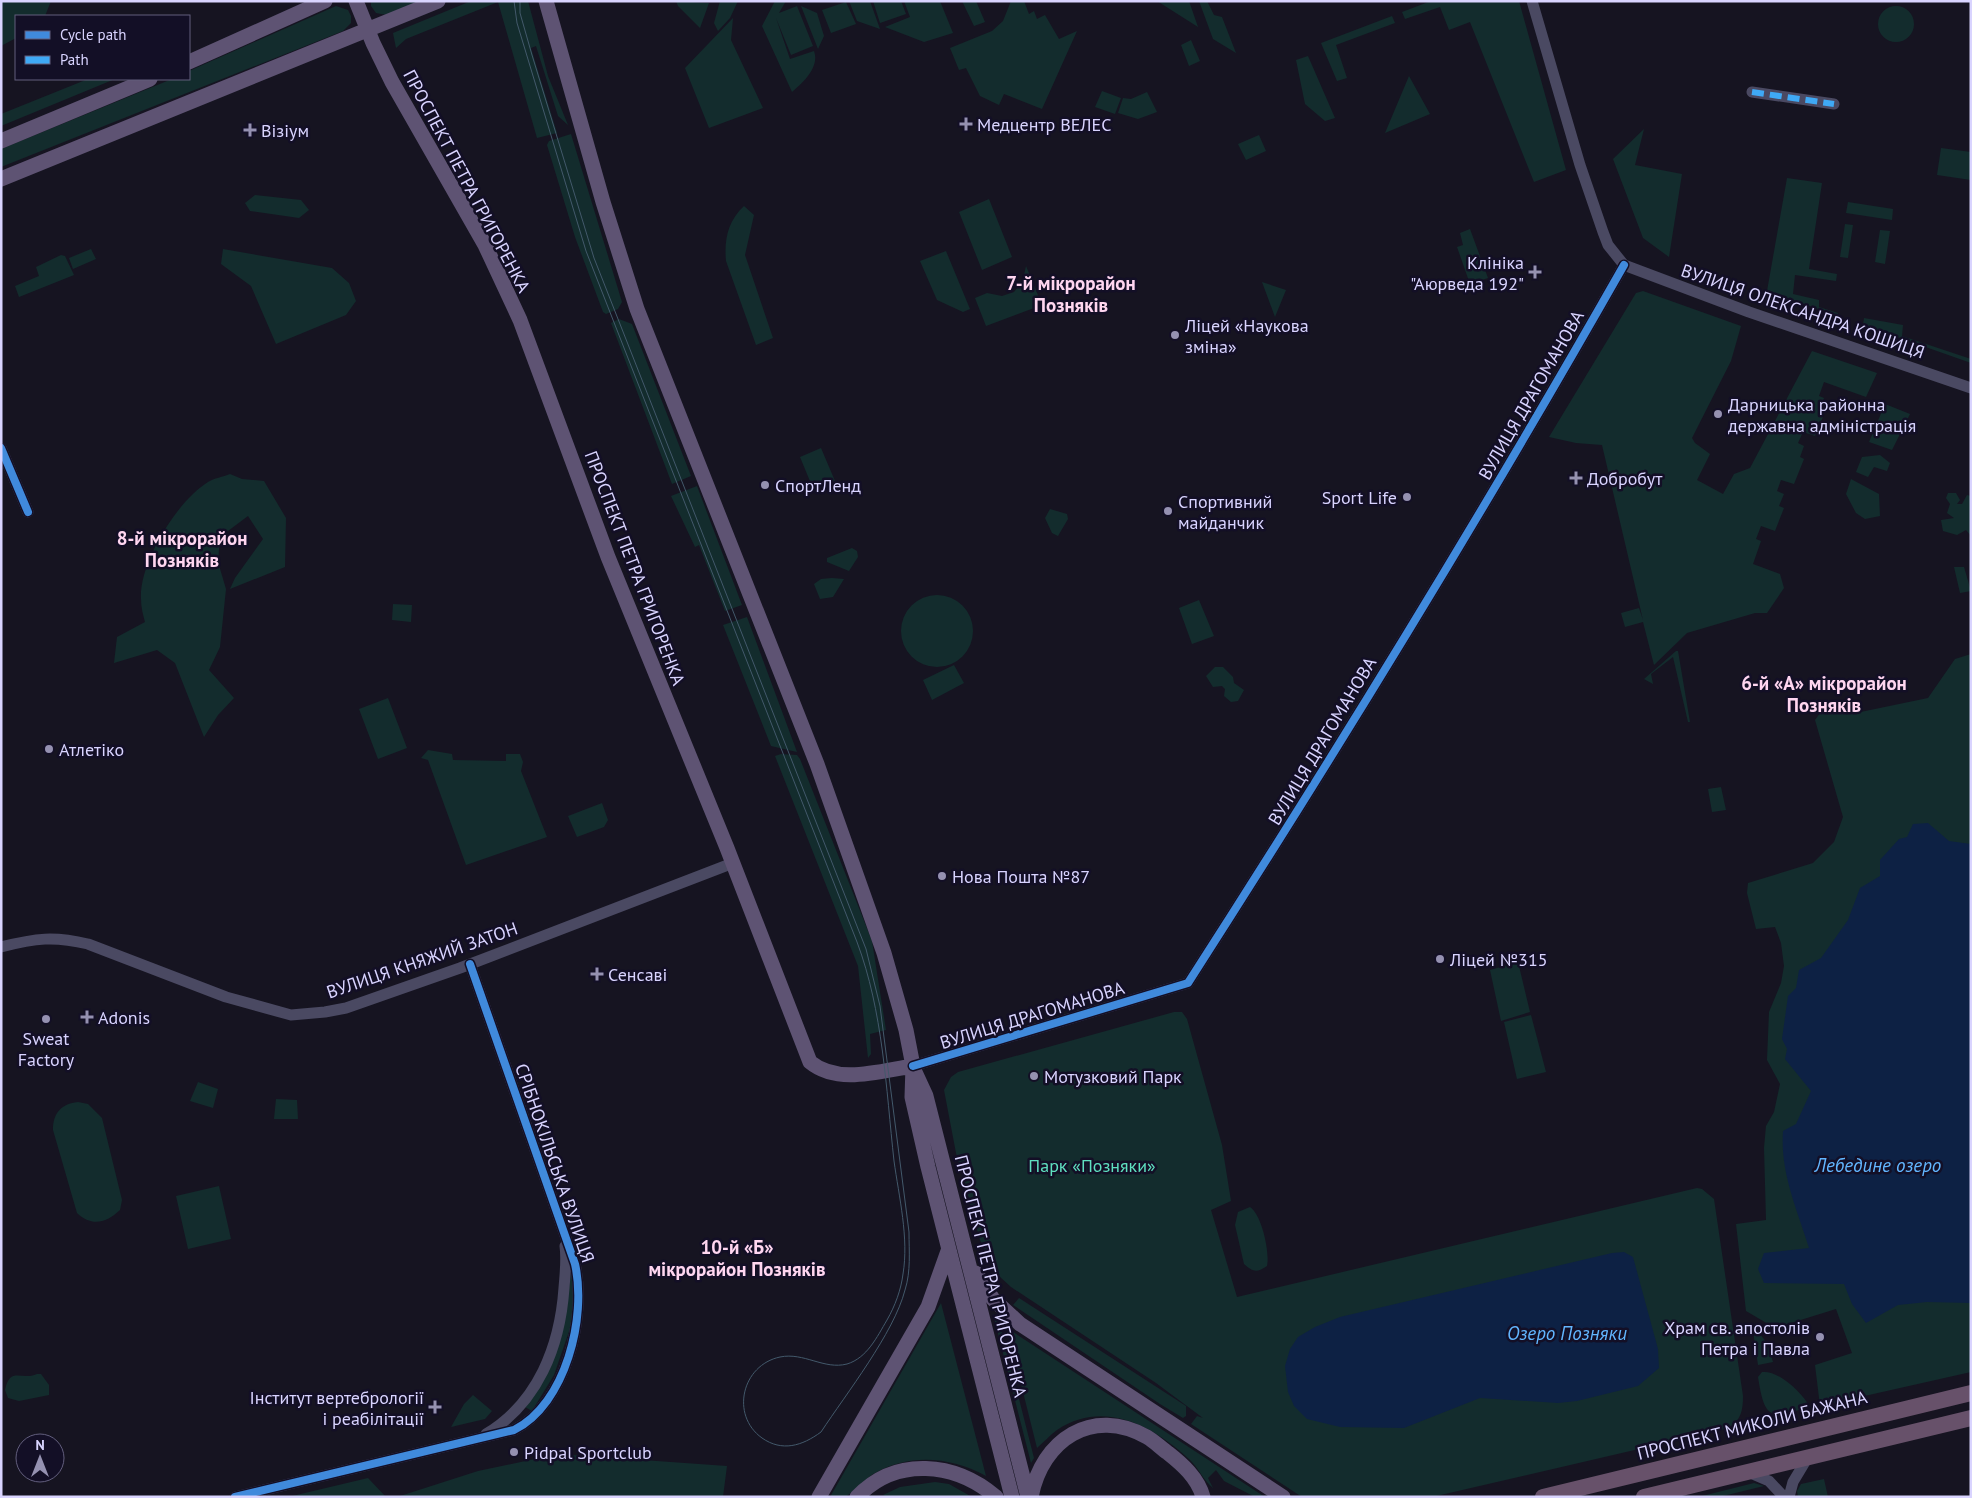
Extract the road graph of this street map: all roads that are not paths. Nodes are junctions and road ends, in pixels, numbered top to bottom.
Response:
1 (326, 1) edge
2 (356, 1) edge
3 (438, 1) edge
4 (546, 1) edge
5 (1532, 1) edge
6 (368, 31) junction
7 (190, 62) edge
8 (148, 80) edge
9 (1752, 92) dead end
10 (1834, 104) dead end
11 (1, 141) edge
12 (1, 178) edge
13 (1624, 265) junction
14 (1971, 388) edge
15 (1, 448) edge
16 (28, 512) dead end
17 (733, 863) junction
18 (1, 947) edge
19 (470, 964) junction
20 (913, 1066) junction
21 (561, 1225) junction
22 (948, 1251) junction
23 (967, 1256) junction
24 (1971, 1392) edge
25 (1971, 1418) edge
26 (477, 1439) junction
27 (1808, 1457) junction
28 (1748, 1472) junction
29 (235, 1497) edge
30 (818, 1497) edge
31 (857, 1497) edge
32 (996, 1497) edge
33 (1012, 1497) edge
34 (1030, 1497) edge
35 (1203, 1497) edge
36 (1283, 1497) edge
37 (1543, 1497) edge
38 (1644, 1497) edge
39 (1784, 1497) edge
40 (1789, 1497) edge

1 - 7 main road
2 - 6 main road, ПРОСПЕКТ ПЕТРА ГРИГОРЕНКА
3 - 6 main road
4 - 20 main road, ПРОСПЕКТ ПЕТРА ГРИГОРЕНКА
5 - 13 street
6 - 12 main road
6 - 17 main road, ПРОСПЕКТ ПЕТРА ГРИГОРЕНКА
8 - 11 main road
9 - 10 street
13 - 14 street, ВУЛИЦЯ ОЛЕКСАНДРА КОШИЦЯ
13 - 20 street, ВУЛИЦЯ ДРАГОМАНОВА
15 - 16 street
17 - 19 street, ВУЛИЦЯ КНЯЖИЙ ЗАТОН
17 - 20 main road, ПРОСПЕКТ ПЕТРА ГРИГОРЕНКА
18 - 19 street, ВУЛИЦЯ КНЯЖИЙ ЗАТОН
19 - 21 street, СРІБНОКІЛЬСЬКА ВУЛИЦЯ
20 - 22 main road, ПРОСПЕКТ ПЕТРА ГРИГОРЕНКА
20 - 23 main road, ПРОСПЕКТ ПЕТРА ГРИГОРЕНКА
21 - 26 street, СРІБНОКІЛЬСЬКА ВУЛИЦЯ
21 - 26 street, СРІБНОКІЛЬСЬКА ВУЛИЦЯ
22 - 30 main road
22 - 33 main road, ПРОСПЕКТ ПЕТРА ГРИГОРЕНКА
23 - 34 main road, ПРОСПЕКТ ПЕТРА ГРИГОРЕНКА
23 - 36 main road
24 - 37 highway, ПРОСПЕКТ МИКОЛИ БАЖАНА
25 - 27 highway
26 - 29 street, СРІБНОКІЛЬСЬКА ВУЛИЦЯ
27 - 28 highway
27 - 40 street
28 - 38 highway
28 - 39 street
31 - 32 main road
34 - 35 main road

